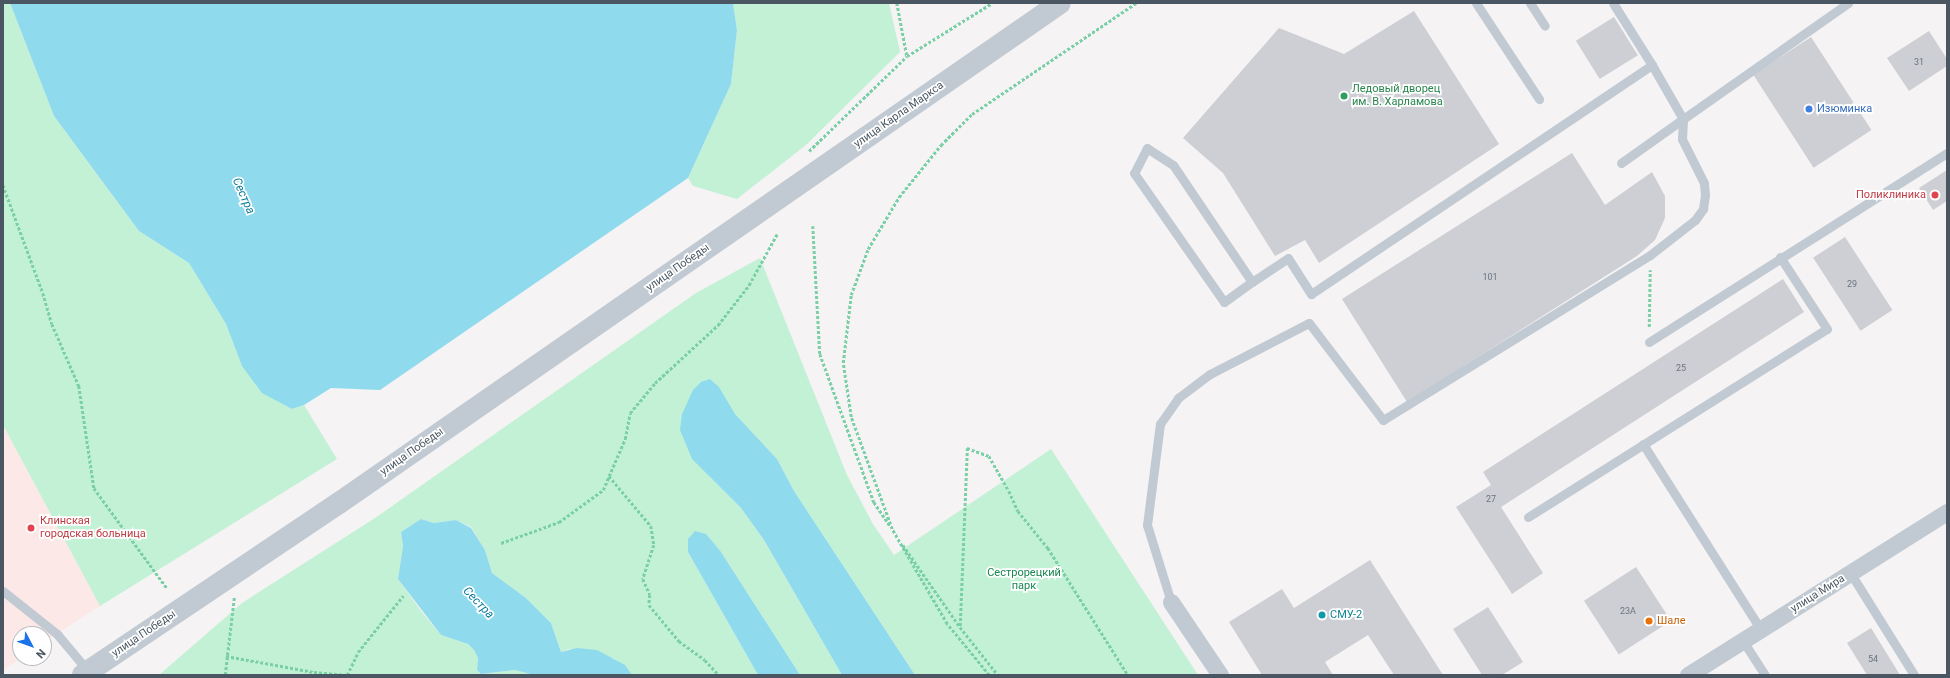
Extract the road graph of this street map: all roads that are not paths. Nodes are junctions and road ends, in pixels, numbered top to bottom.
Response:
1 (1060, 3) edge
2 (1476, 3) edge
3 (1530, 3) edge
4 (1613, 3) edge
5 (1848, 3) edge
6 (1545, 26) dead end
7 (1652, 64) junction
8 (1539, 99) dead end
9 (1683, 120) junction
10 (1947, 153) edge
11 (1621, 163) dead end
12 (738, 226) joint
13 (1780, 257) junction
14 (1252, 282) junction
15 (1649, 342) road end
16 (1643, 444) junction
17 (1947, 512) edge
18 (1528, 516) dead end
19 (1851, 574) junction
20 (3, 591) edge
21 (1171, 602) joint
22 (1761, 630) junction
23 (1743, 640) junction
24 (86, 673) edge
25 (1220, 675) edge
26 (1688, 675) edge
27 (1765, 675) edge
28 (1914, 675) edge

1 - 12 street, улица Карла Маркса
2 - 8 lane
3 - 6 lane
4 - 7 lane
5 - 9 lane
7 - 9 lane
7 - 14 lane
9 - 11 lane
9 - 21 lane
10 - 13 lane
12 - 24 street, улица Победы
13 - 15 lane
13 - 16 lane
14 - 14 lane
16 - 18 lane
16 - 22 lane
17 - 19 street, улица Мира
19 - 22 street, улица Мира
19 - 28 lane
20 - 24 lane
21 - 25 street
22 - 23 street, улица Мира
23 - 26 street, улица Мира
23 - 27 lane

